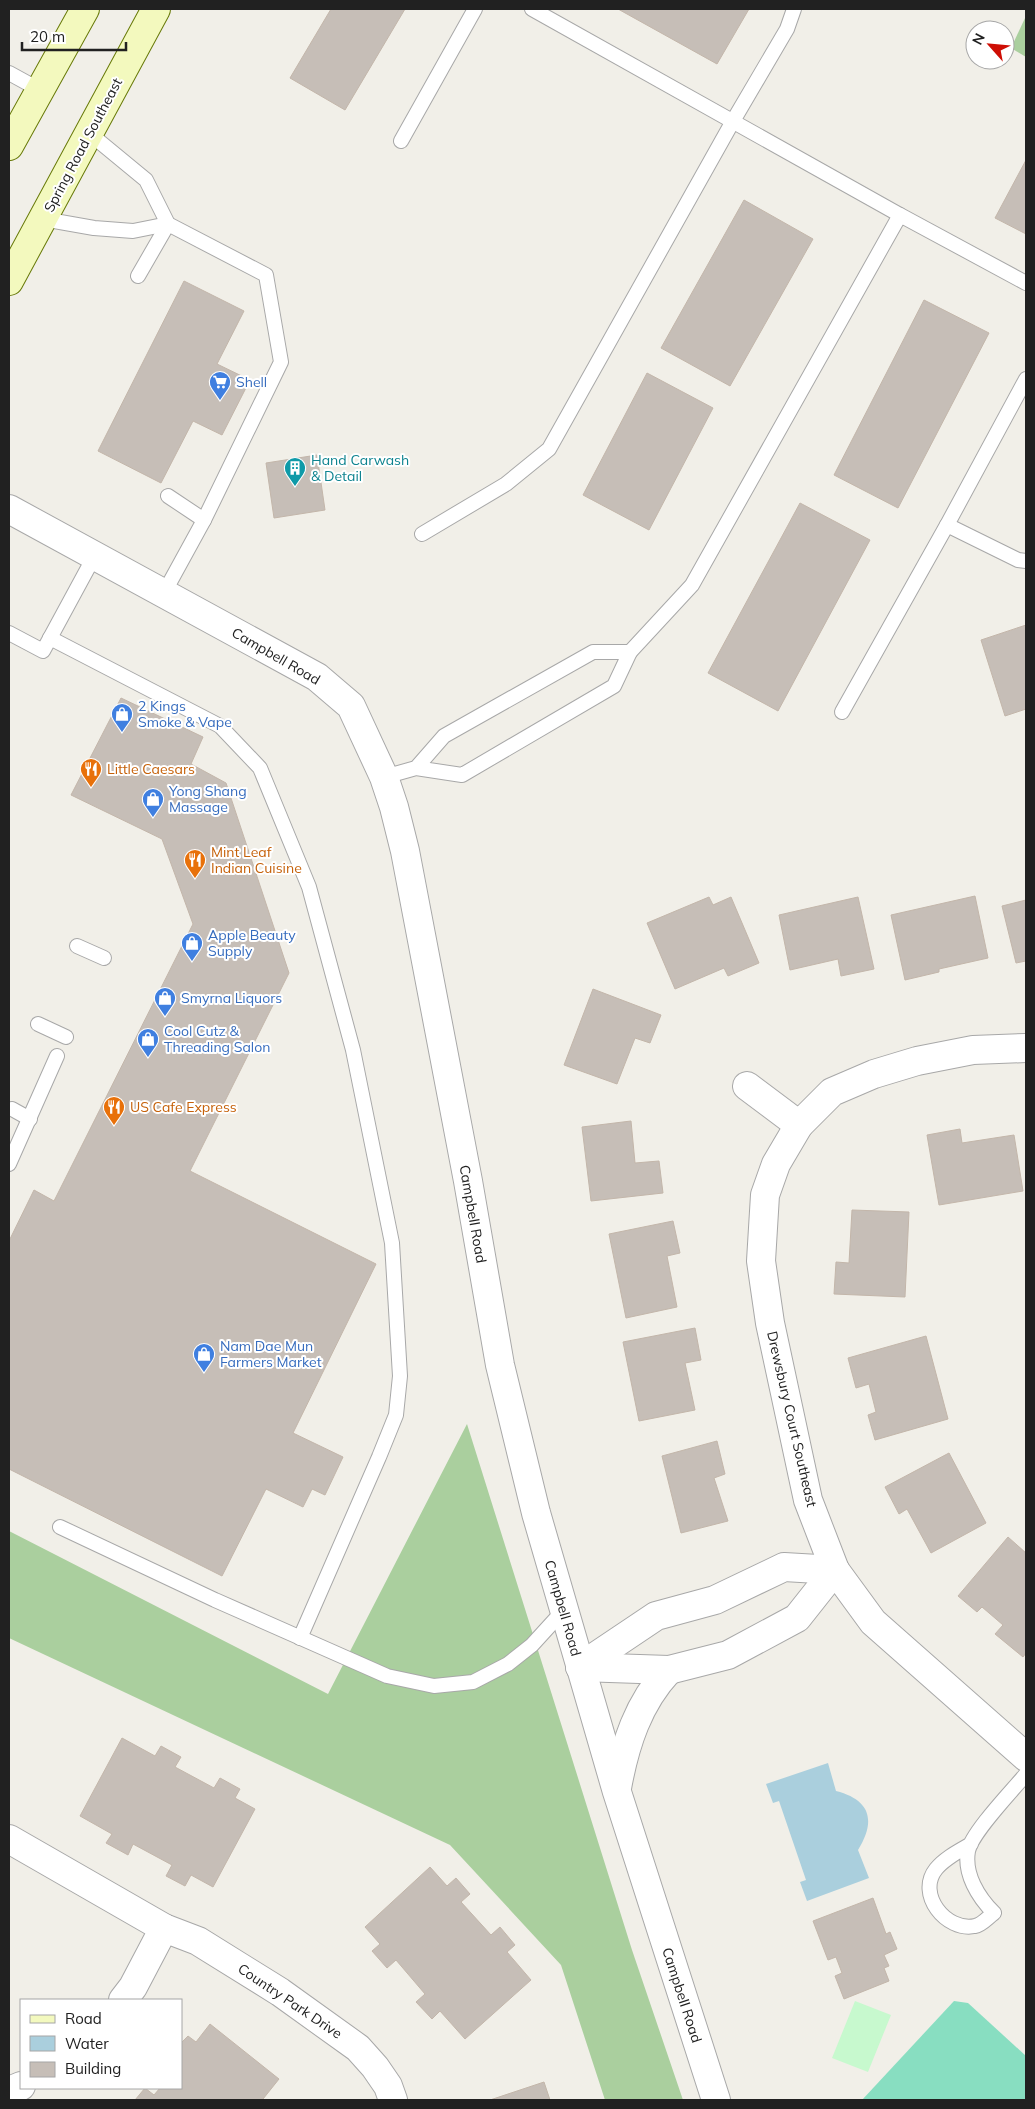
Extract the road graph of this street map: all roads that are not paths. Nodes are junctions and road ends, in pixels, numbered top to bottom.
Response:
1 (85, 9) edge
2 (156, 9) edge
3 (475, 9) edge
4 (532, 9) edge
5 (794, 9) edge
6 (9, 72) edge
7 (40, 90) junction
8 (733, 121) junction
9 (89, 133) junction
10 (401, 141) dead end
11 (9, 146) edge
12 (900, 215) junction
13 (43, 219) junction
14 (168, 224) junction
15 (138, 276) dead end
16 (9, 281) edge
17 (1026, 283) edge
18 (1026, 379) edge
19 (168, 496) dead end
20 (9, 509) edge
21 (204, 520) junction
22 (947, 525) junction
23 (422, 534) dead end
24 (95, 555) junction
25 (1026, 562) edge
26 (164, 592) junction
27 (9, 633) edge
28 (50, 638) junction
29 (630, 652) junction
30 (842, 712) dead end
31 (416, 768) junction
32 (384, 777) junction
33 (77, 946) dead end
34 (104, 958) dead end
35 (38, 1024) dead end
36 (66, 1037) dead end
37 (1026, 1048) edge
38 (57, 1056) dead end
39 (747, 1086) dead end
40 (12, 1109) dead end
41 (30, 1119) junction
42 (799, 1125) junction
43 (9, 1164) edge
44 (60, 1527) dead end
45 (835, 1570) junction
46 (563, 1610) junction
47 (300, 1638) junction
48 (580, 1667) junction
49 (669, 1670) junction
50 (1026, 1757) edge
51 (1026, 1774) edge
52 (617, 1792) junction
53 (9, 1839) edge
54 (970, 1844) junction
55 (164, 1928) junction
56 (124, 1999) edge
57 (393, 2100) edge
58 (716, 2100) edge

1 - 7 main road
2 - 9 main road, Spring Road Southeast
3 - 10 lane
4 - 8 lane
5 - 8 lane
6 - 7 lane
7 - 11 main road
8 - 12 lane
8 - 23 lane
9 - 13 main road, Spring Road Southeast
9 - 14 lane
12 - 17 lane
12 - 29 lane
13 - 14 lane
13 - 16 main road, Spring Road Southeast
14 - 15 lane
14 - 21 lane
18 - 22 lane
19 - 21 lane
20 - 24 street, Campbell Road
21 - 26 lane
22 - 25 lane
22 - 30 lane
24 - 26 street, Campbell Road
24 - 28 lane
26 - 32 street, Campbell Road
27 - 28 lane
28 - 47 lane
29 - 31 lane
29 - 31 lane
31 - 32 lane
32 - 46 street, Campbell Road
33 - 34 lane
35 - 36 lane
37 - 42 street, Drewsbury Court Southeast
38 - 41 lane
39 - 42 street
40 - 41 lane
41 - 43 lane
42 - 45 street, Drewsbury Court Southeast
44 - 47 lane
45 - 48 street
45 - 49 street
45 - 50 street, Drewsbury Court Southeast
46 - 47 lane
46 - 48 street, Campbell Road
48 - 49 street
48 - 52 street, Campbell Road
49 - 52 street
51 - 54 lane
52 - 58 street, Campbell Road
53 - 55 street, Country Park Drive
54 - 54 lane
55 - 56 street
55 - 57 street, Country Park Drive

